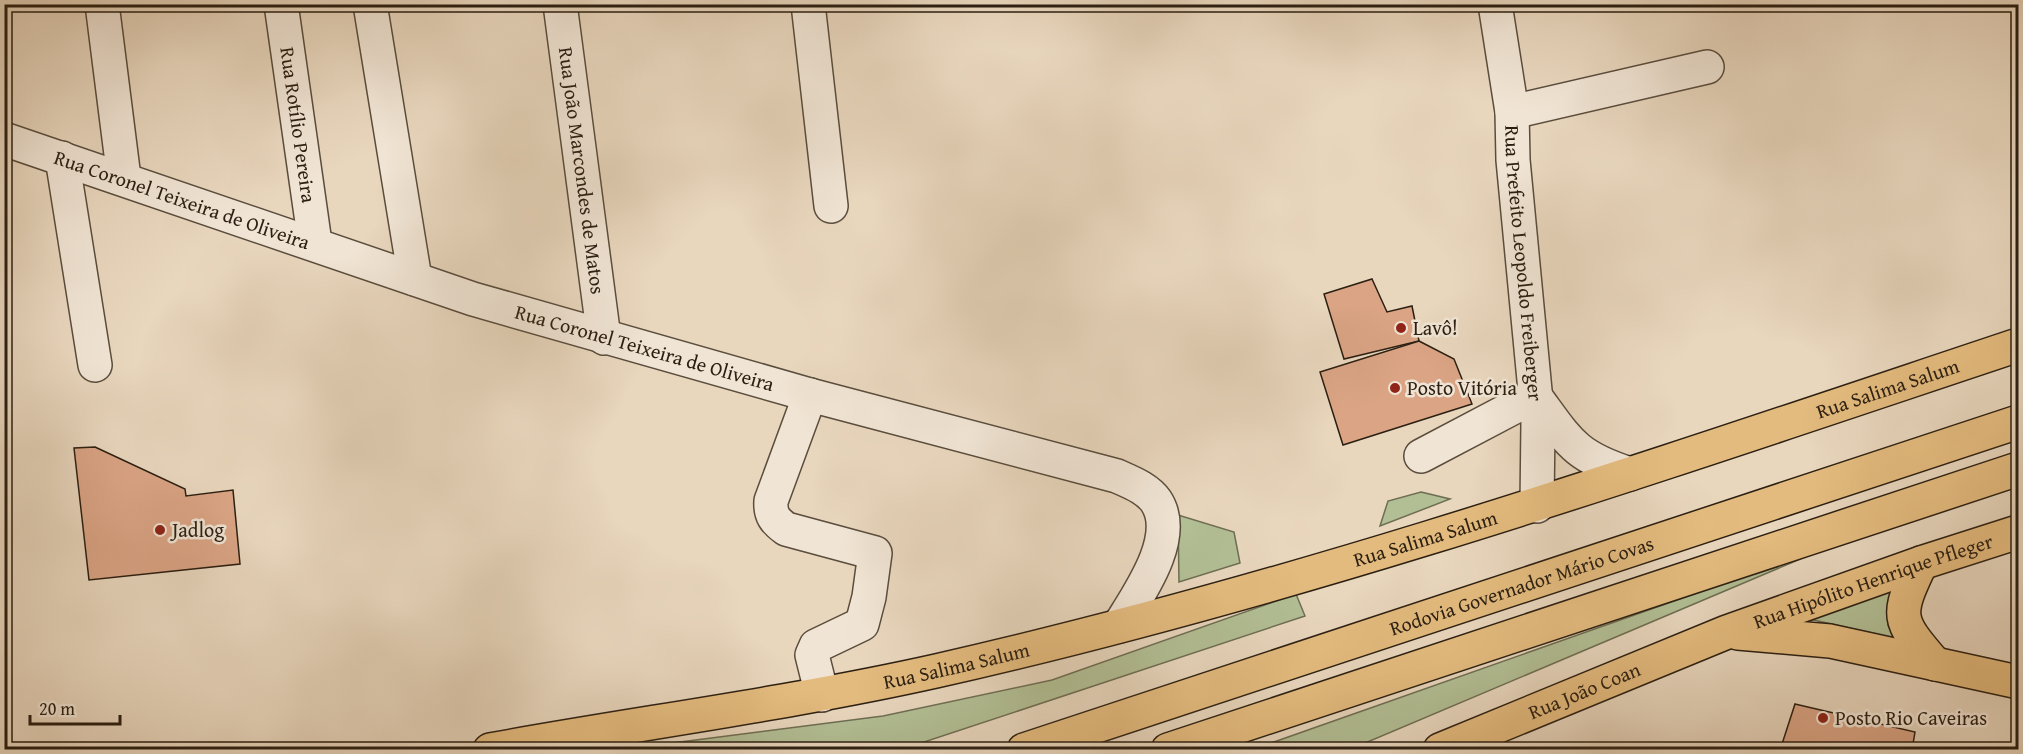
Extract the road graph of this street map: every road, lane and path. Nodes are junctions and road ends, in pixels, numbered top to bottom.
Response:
1 (102, 4) edge
2 (281, 4) edge
3 (370, 4) edge
4 (560, 4) edge
5 (808, 4) edge
6 (1495, 4) edge
7 (1707, 68) dead end
8 (1512, 112) junction
9 (4, 139) edge
10 (62, 158) junction
11 (124, 178) junction
12 (831, 206) dead end
13 (315, 243) junction
14 (415, 279) junction
15 (604, 338) junction
16 (2019, 345) edge
17 (95, 365) dead end
18 (810, 395) junction
19 (1535, 396) junction
20 (2019, 422) edge
21 (1421, 456) dead end
22 (2019, 469) edge
23 (1630, 474) junction
24 (1537, 506) junction
25 (2019, 532) edge
26 (1921, 563) junction
27 (1119, 626) junction
28 (1727, 632) junction
29 (1935, 664) junction
30 (2019, 682) edge
31 (822, 694) junction
32 (609, 739) edge
33 (495, 749) edge
34 (1024, 750) edge
35 (1168, 750) edge
36 (1440, 750) edge

1 - 11 street
2 - 13 street, Rua Rotílio Pereira
3 - 14 street
4 - 15 street, Rua João Marcondes de Matos
5 - 12 street
6 - 8 street, Rua Prefeito Leopoldo Freiberger
7 - 8 street
8 - 19 street, Rua Prefeito Leopoldo Freiberger
9 - 10 street, Rua Coronel Teixeira de Oliveira
10 - 11 street, Rua Coronel Teixeira de Oliveira
10 - 17 street
11 - 13 street, Rua Coronel Teixeira de Oliveira
13 - 14 street, Rua Coronel Teixeira de Oliveira
14 - 15 street, Rua Coronel Teixeira de Oliveira
15 - 18 street, Rua Coronel Teixeira de Oliveira
16 - 23 main road, Rua Salima Salum
18 - 27 street, Rua Coronel Teixeira de Oliveira
18 - 31 street
19 - 21 street
19 - 23 street, Rua Prefeito Leopoldo Freiberger
19 - 24 street
20 - 34 main road, Rodovia Governador Mário Covas
22 - 35 main road
23 - 24 main road, Rua Salima Salum
24 - 27 main road, Rua Salima Salum
25 - 26 main road, Rua Hipólito Henrique Pfleger
26 - 28 main road, Rua Hipólito Henrique Pfleger
26 - 29 main road
27 - 31 main road, Rua Salima Salum
28 - 29 main road
28 - 36 main road, Rua João Coan
29 - 30 main road
31 - 32 main road, Rua Salima Salum
32 - 33 main road, Rua Salima Salum

